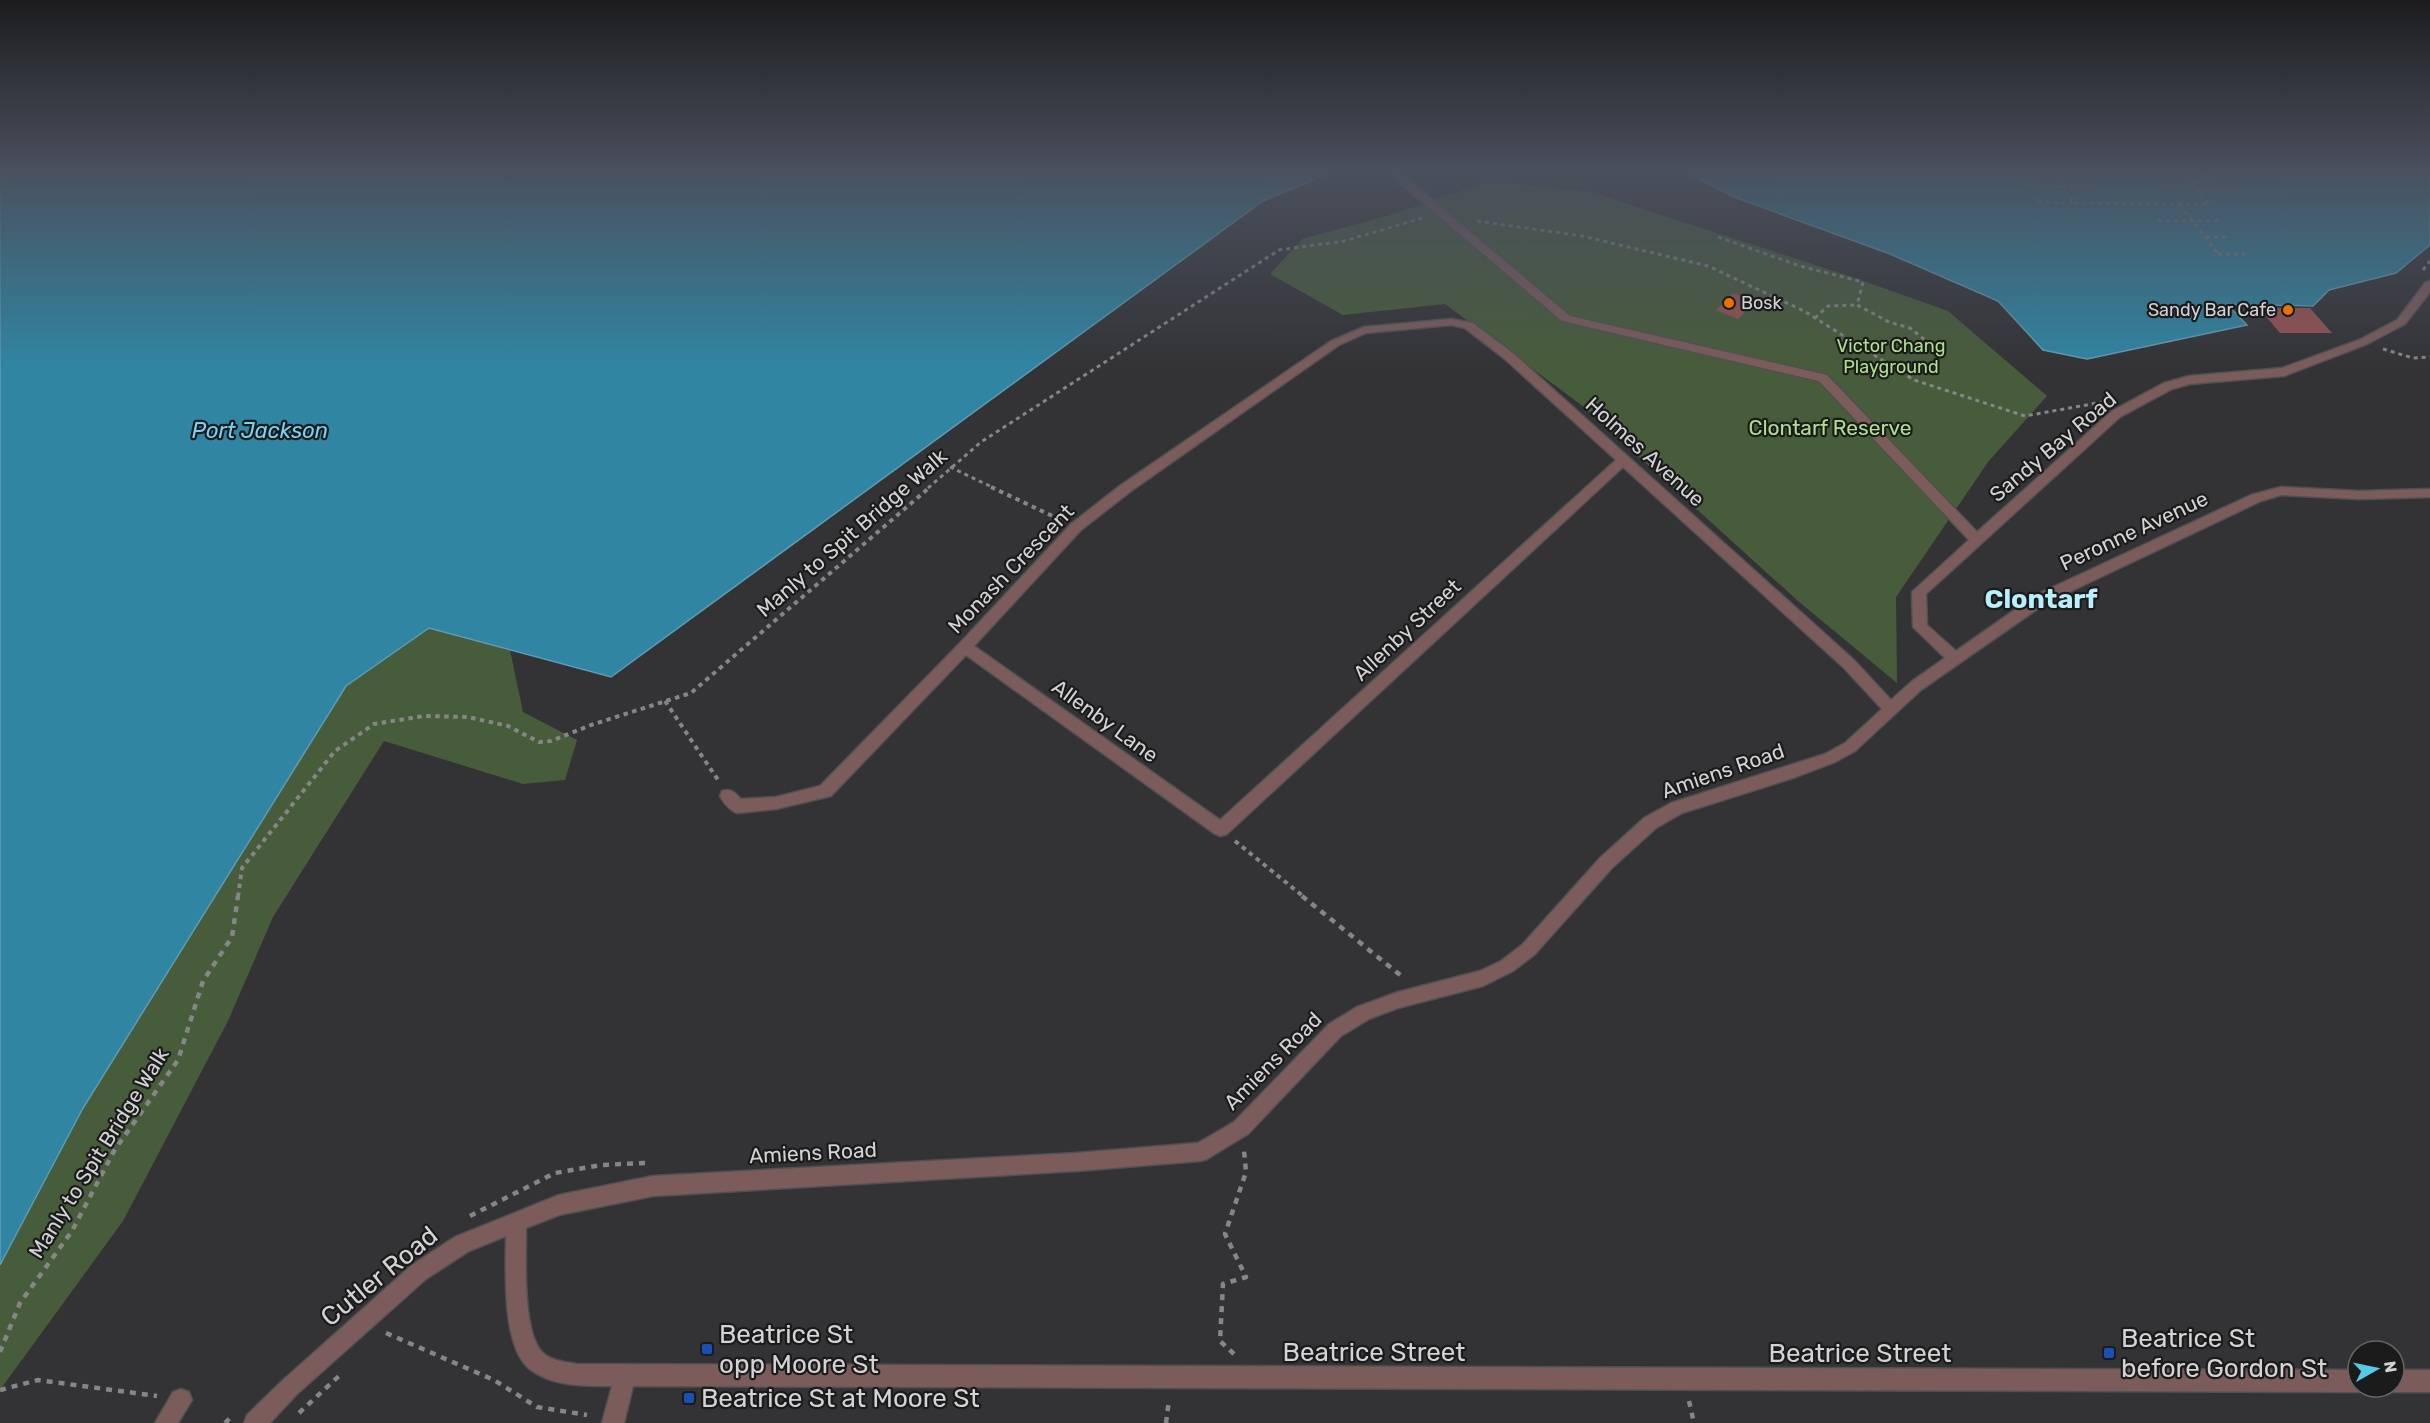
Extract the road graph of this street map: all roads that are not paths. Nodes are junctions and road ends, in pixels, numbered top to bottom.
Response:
1 (1470, 235) edge
2 (2430, 284) edge
3 (1335, 343) joint
4 (1623, 461) junction
5 (2430, 493) edge
6 (1976, 539) junction
7 (965, 647) junction
8 (1954, 658) junction
9 (1890, 708) junction
10 (728, 796) road end
11 (1221, 830) joint
12 (559, 1205) joint
13 (516, 1222) junction
14 (625, 1375) junction
15 (2346, 1381) edge
16 (2406, 1381) edge
17 (2430, 1381) edge
18 (181, 1400) road end
19 (166, 1423) edge
20 (255, 1423) edge
21 (613, 1423) edge

1 - 6 street
2 - 6 street, Sandy Bay Road
3 - 4 street, Holmes Avenue
3 - 7 street, Monash Crescent
4 - 9 street, Holmes Avenue
4 - 11 street, Allenby Street
5 - 8 street, Peronne Avenue
6 - 8 street, Sandy Bay Road
7 - 10 street, Monash Crescent
7 - 11 street, Allenby Lane
8 - 9 street, Peronne Avenue
9 - 12 street, Amiens Road
12 - 13 street, Cutler Road
13 - 14 street, Beatrice Street
13 - 20 street, Cutler Road
14 - 15 street, Beatrice Street
14 - 21 street
16 - 17 street
18 - 19 street

